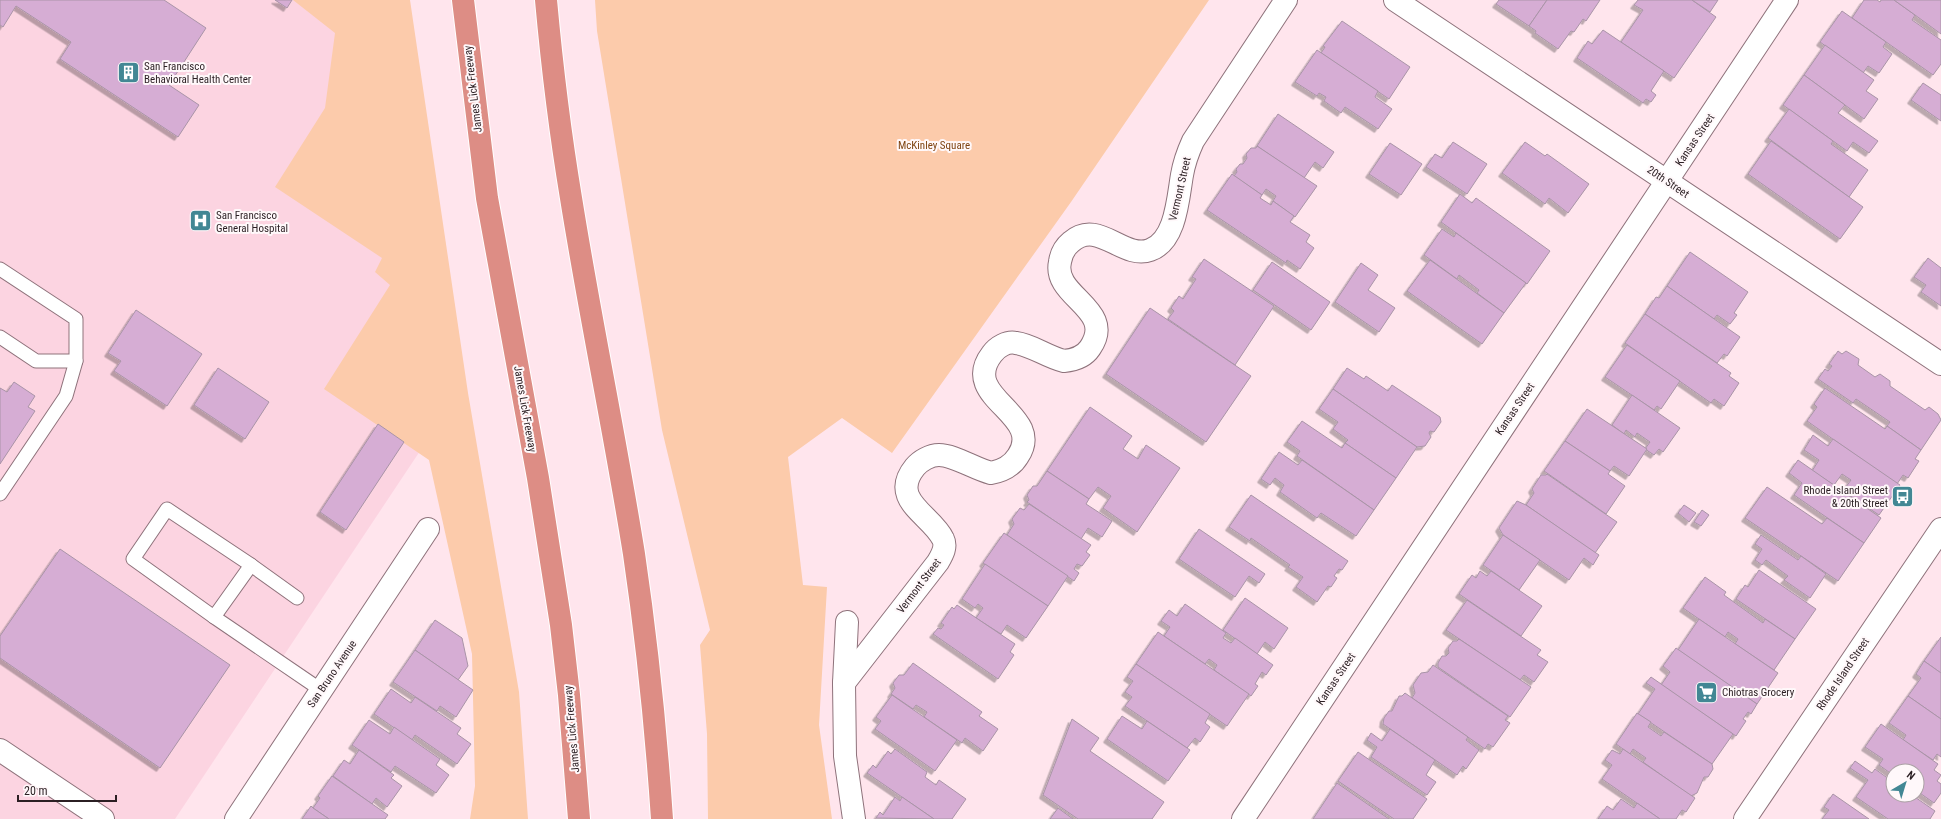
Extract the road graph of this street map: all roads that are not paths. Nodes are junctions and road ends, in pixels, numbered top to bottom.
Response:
1 (463, 0) edge
2 (546, 0) edge
3 (1286, 0) edge
4 (1395, 0) edge
5 (1788, 0) edge
6 (1667, 182) junction
7 (0, 270) edge
8 (0, 337) edge
9 (76, 361) junction
10 (1941, 364) edge
11 (0, 494) edge
12 (428, 529) dead end
13 (1941, 529) edge
14 (251, 565) junction
15 (297, 598) dead end
16 (214, 617) junction
17 (847, 622) dead end
18 (844, 683) junction
19 (321, 690) junction
20 (1, 754) edge
21 (103, 819) edge
22 (236, 819) edge
23 (579, 819) edge
24 (662, 819) edge
25 (854, 819) edge
26 (1243, 819) edge
27 (1745, 819) edge

1 - 23 highway, James Lick Freeway
2 - 24 highway
3 - 18 street, Vermont Street
4 - 6 street, 20th Street
5 - 6 street, Kansas Street
6 - 10 street, 20th Street
6 - 26 street, Kansas Street
7 - 9 lane
8 - 9 lane
9 - 11 lane
12 - 19 street, San Bruno Avenue
13 - 27 street, Rhode Island Street
14 - 15 lane
14 - 16 lane
14 - 16 lane
16 - 19 lane
17 - 18 street
18 - 25 street
19 - 22 street, San Bruno Avenue
20 - 21 street

